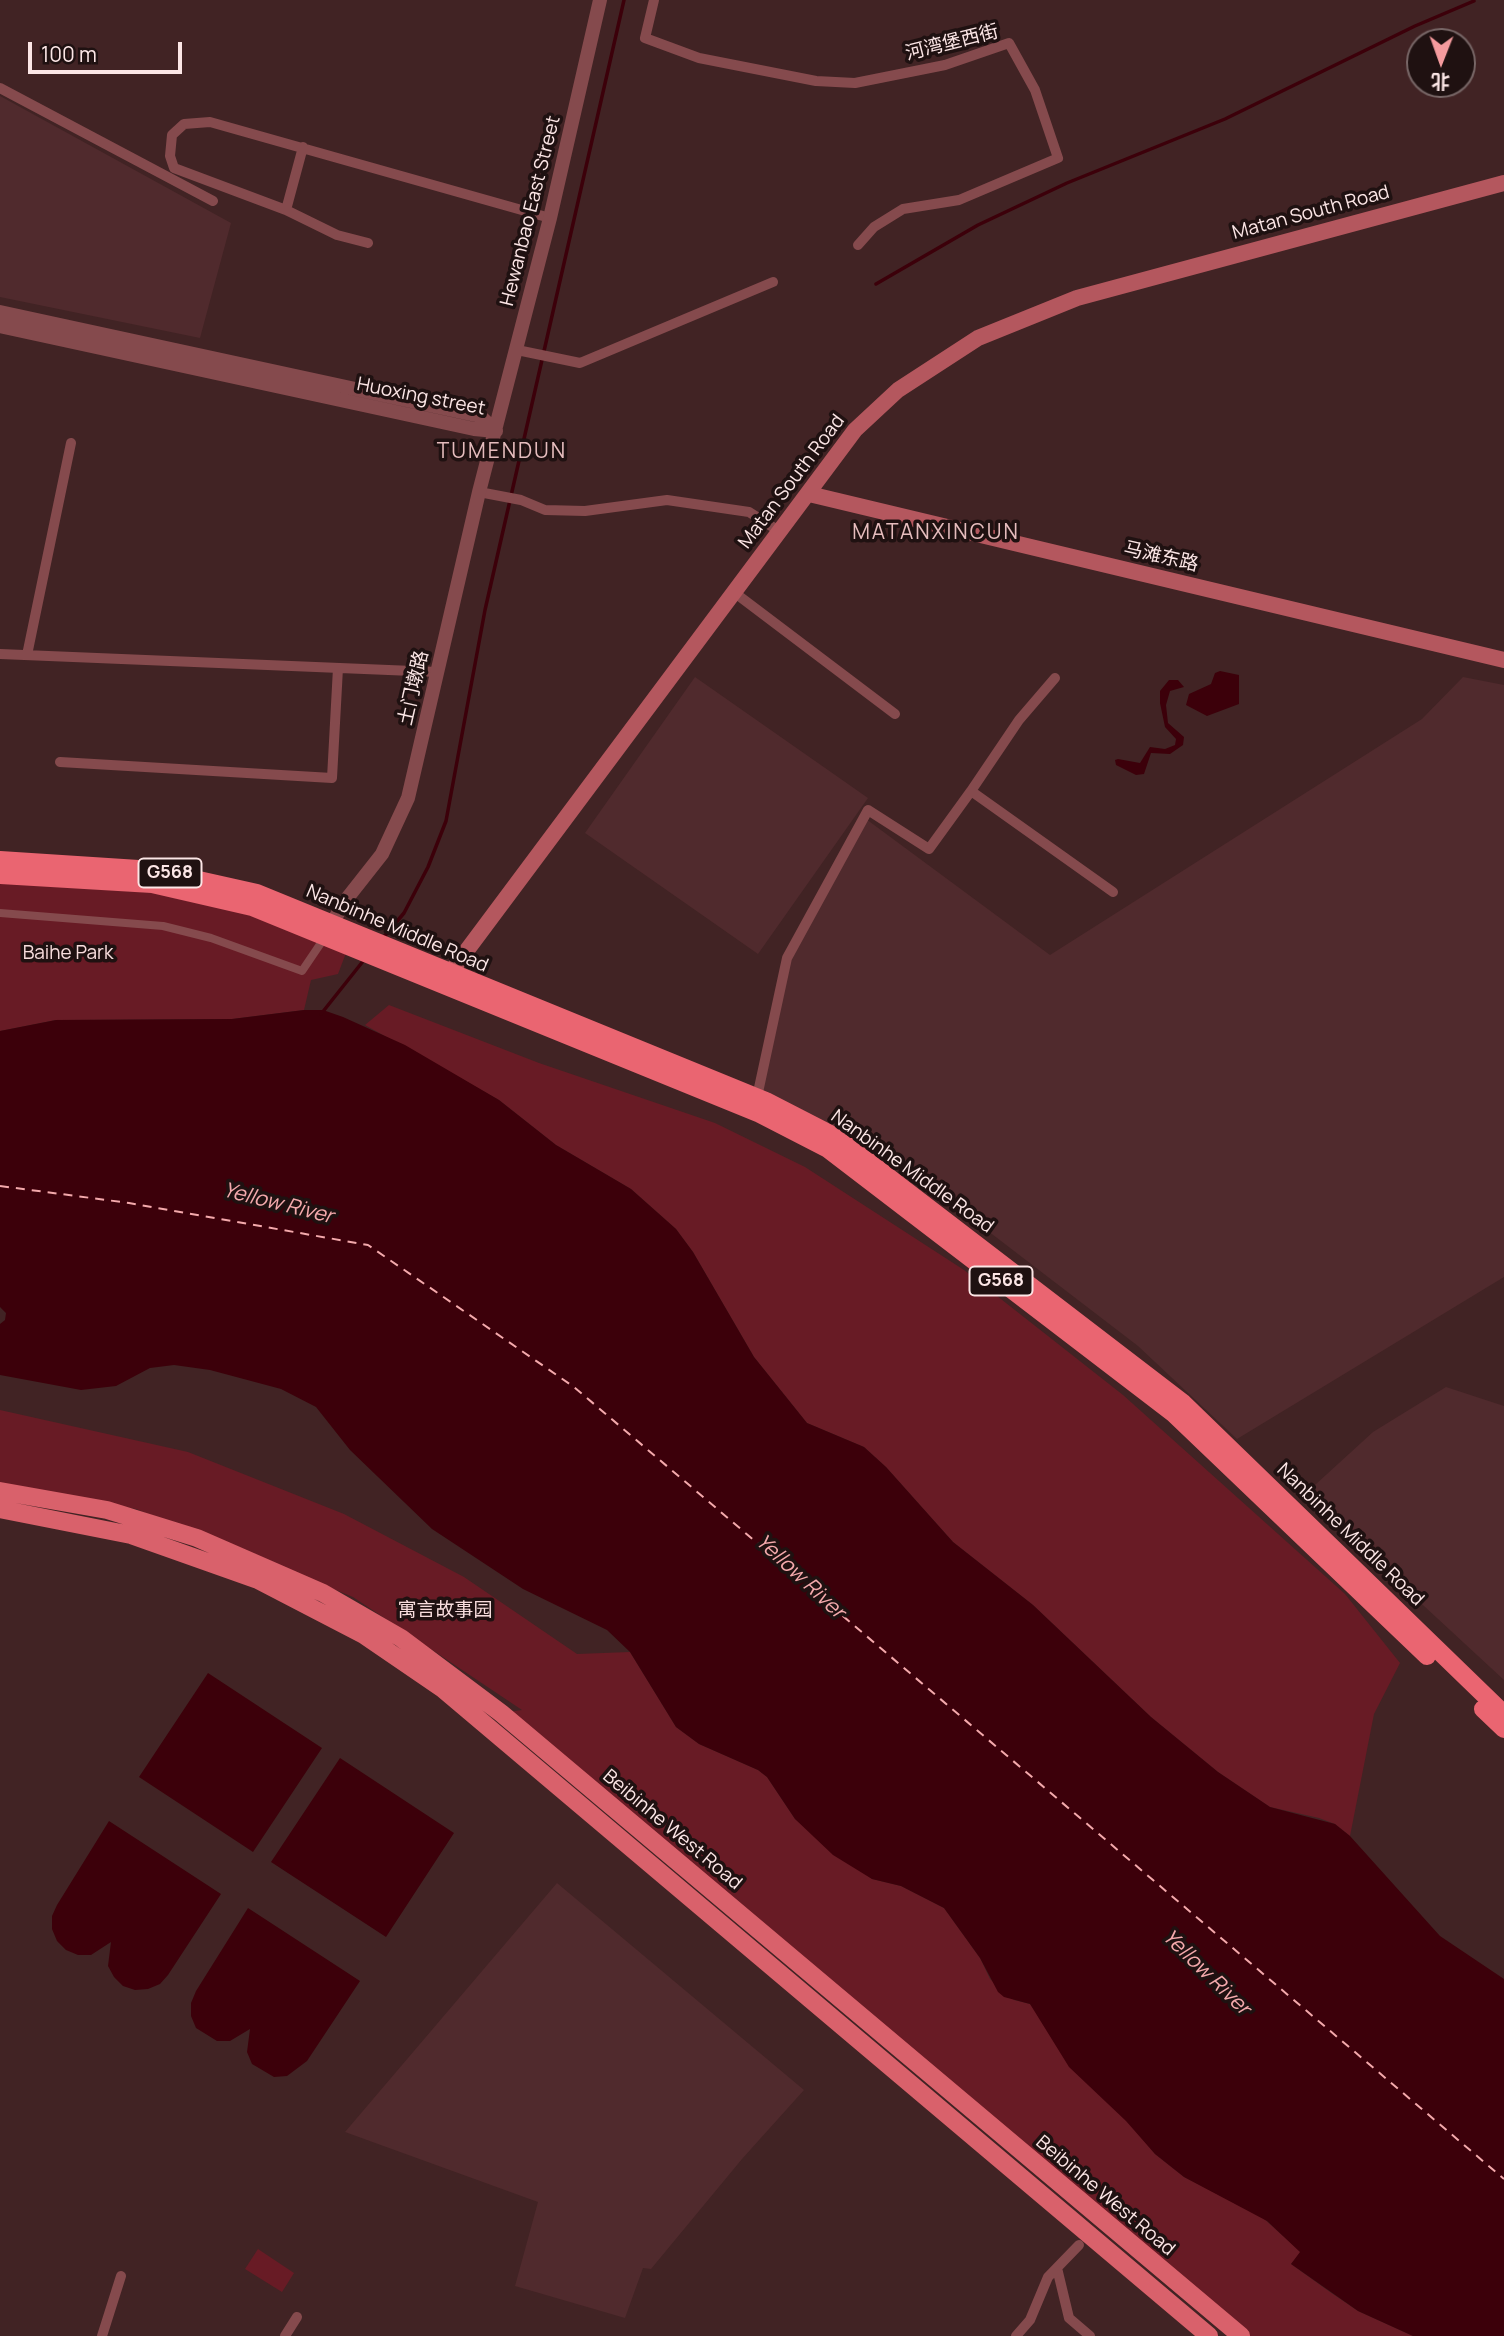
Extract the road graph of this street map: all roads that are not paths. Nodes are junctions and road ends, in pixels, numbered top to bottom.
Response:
1 (600, 0) edge
2 (654, 0) edge
3 (0, 88) edge
4 (303, 147) junction
5 (1504, 183) edge
6 (212, 201) dead end
7 (286, 210) junction
8 (550, 218) junction
9 (368, 243) dead end
10 (858, 245) dead end
11 (773, 282) dead end
12 (0, 312) edge
13 (0, 326) edge
14 (517, 350) junction
15 (496, 431) junction
16 (71, 443) dead end
17 (479, 492) junction
18 (809, 494) junction
19 (779, 531) junction
20 (735, 593) junction
21 (0, 654) edge
22 (27, 655) junction
23 (1504, 660) edge
24 (338, 668) junction
25 (437, 672) junction
26 (1055, 678) dead end
27 (895, 714) dead end
28 (60, 762) dead end
29 (971, 791) junction
30 (0, 860) edge
31 (0, 874) edge
32 (1113, 892) dead end
33 (0, 913) edge
34 (329, 929) junction
35 (445, 979) junction
36 (757, 1097) junction
37 (0, 1491) edge
38 (0, 1509) edge
39 (1504, 1714) edge
40 (1504, 1729) edge
41 (1079, 2245) dead end
42 (1057, 2269) junction
43 (121, 2276) dead end
44 (298, 2316) dead end
45 (102, 2336) edge
46 (285, 2336) edge
47 (1016, 2336) edge
48 (1090, 2336) edge
49 (1209, 2336) edge
50 (1241, 2336) edge

1 - 8 street, Hewanbao East Street
2 - 10 street, 河湾堡西街
3 - 6 street
4 - 7 street
4 - 7 street
4 - 8 street
5 - 18 main road, Matan South Road
7 - 9 street
8 - 14 street, Hewanbao East Street
11 - 14 street
12 - 15 street, Huoxing street
13 - 15 street, Huoxing street
14 - 15 street, Hewanbao East Street
15 - 17 street, 土门墩路
16 - 22 street
17 - 19 street
17 - 25 street, 土门墩路
18 - 19 main road, Matan South Road
18 - 23 main road, 马滩东路
19 - 20 main road, Matan South Road
20 - 27 street
20 - 35 main road, Matan South Road
21 - 22 street
22 - 24 street
24 - 25 street
24 - 28 street
25 - 34 street, 土门墩路
26 - 29 street
29 - 32 street
29 - 36 street
30 - 34 highway, Nanbinhe Middle Road / G568
31 - 34 highway, Nanbinhe Middle Road / G568
33 - 34 street
34 - 35 highway, Nanbinhe Middle Road / G568
35 - 36 highway, Nanbinhe Middle Road / G568
35 - 40 highway, Nanbinhe Middle Road / G568
36 - 39 highway, Nanbinhe Middle Road / G568
37 - 50 main road, Beibinhe West Road
38 - 49 main road, Beibinhe West Road
41 - 42 street
42 - 47 street
42 - 48 street
43 - 45 street
44 - 46 street

